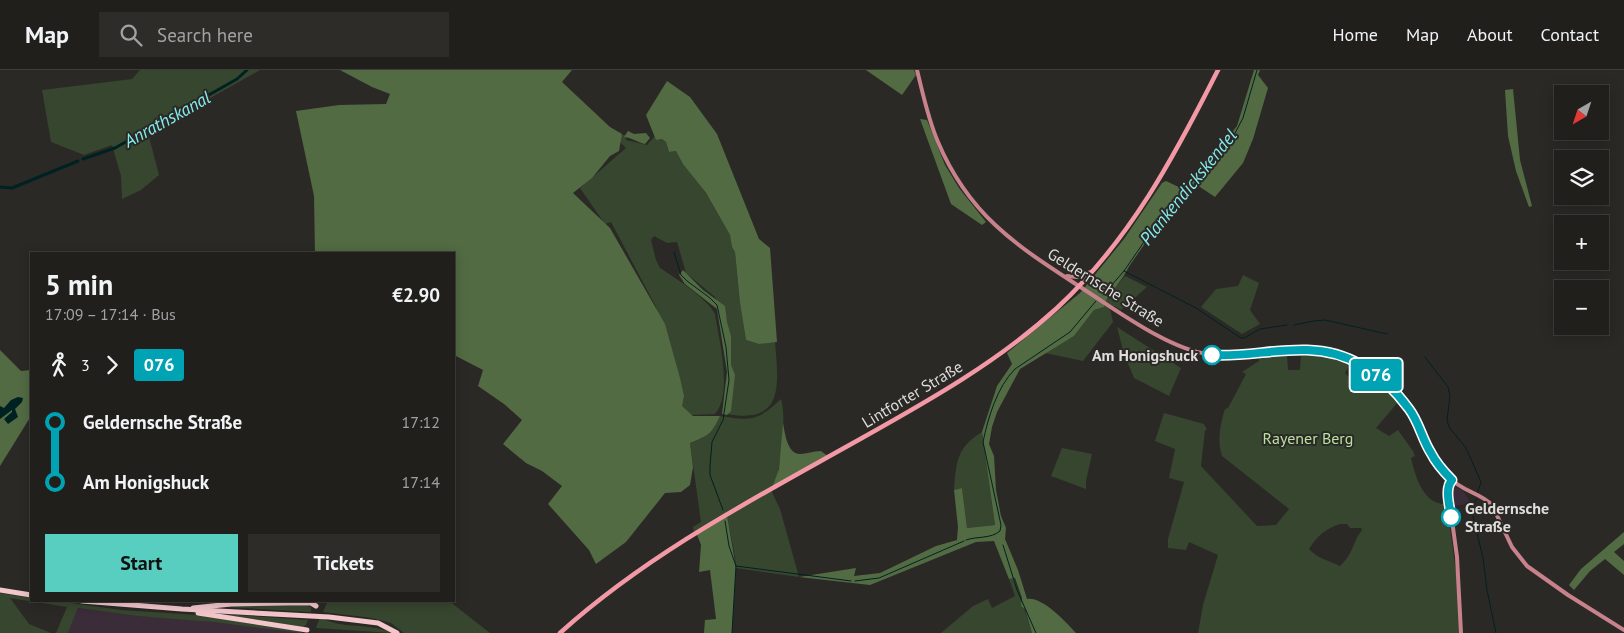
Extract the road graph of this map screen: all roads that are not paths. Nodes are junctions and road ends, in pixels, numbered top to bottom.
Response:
1 (917, 70) edge
2 (1218, 70) edge
3 (1091, 272) junction
4 (1064, 275) junction
5 (1079, 286) junction
6 (1452, 480) junction
7 (0, 590) edge
8 (30, 595) edge
9 (94, 602) edge
10 (316, 606) dead end
11 (182, 609) junction
12 (307, 630) dead end
13 (1624, 630) edge
14 (398, 633) edge
15 (560, 633) edge
16 (1461, 633) edge

1 - 4 main road, Geldernsche Straße
2 - 3 main road, Lintforter Straße
3 - 4 main road
3 - 5 main road, Lintforter Straße
4 - 5 main road, Geldernsche Straße
5 - 6 main road, Geldernsche Straße
5 - 15 main road, Lintforter Straße
6 - 13 main road, Geldernsche Straße
6 - 16 main road
7 - 8 highway
9 - 11 highway
10 - 11 highway
11 - 12 highway
11 - 14 highway

